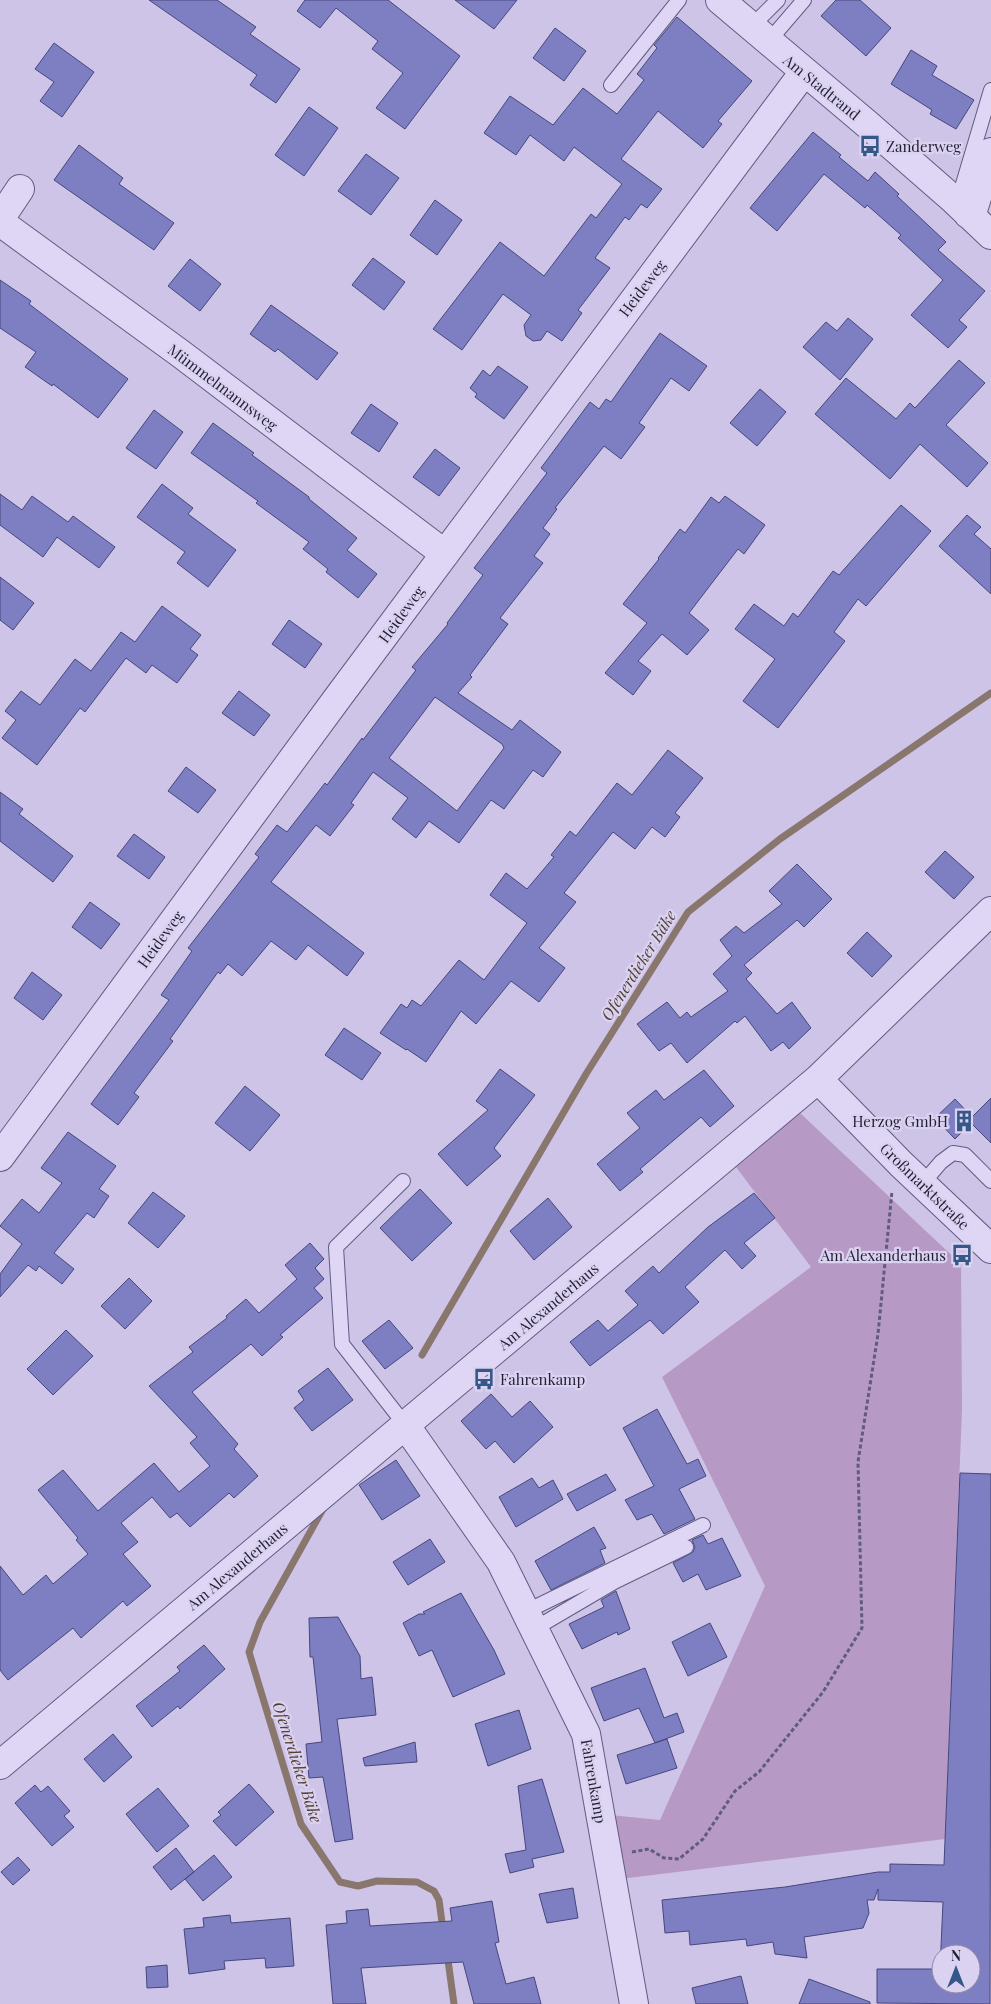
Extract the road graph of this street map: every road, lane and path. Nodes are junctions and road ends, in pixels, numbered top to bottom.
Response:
1 (679, 0) edge
2 (720, 0) edge
3 (778, 0) edge
4 (804, 0) edge
5 (759, 35) junction
6 (804, 72) junction
7 (611, 85) dead end
8 (991, 90) edge
9 (991, 152) edge
10 (20, 189) dead end
11 (961, 207) junction
12 (0, 220) edge
13 (991, 235) edge
14 (445, 554) junction
15 (991, 911) edge
16 (818, 1079) junction
17 (0, 1157) edge
18 (900, 1164) junction
19 (403, 1181) dead end
20 (991, 1181) edge
21 (922, 1184) junction
22 (991, 1249) edge
23 (406, 1426) junction
24 (703, 1525) dead end
25 (686, 1547) dead end
26 (530, 1620) junction
27 (0, 1765) edge
28 (607, 1856) junction
29 (634, 2004) edge

1 - 7 lane
2 - 5 street, Am Stadtrand
3 - 5 lane
4 - 5 lane
5 - 6 street, Am Stadtrand
6 - 11 street, Am Stadtrand
6 - 14 street, Heideweg
8 - 11 lane
9 - 11 street
10 - 12 street
11 - 13 street, Am Stadtrand
12 - 14 street, Mümmelmannsweg
14 - 17 street, Heideweg
15 - 16 street, Am Alexanderhaus
16 - 18 street, Großmarktstraße
16 - 23 street, Am Alexanderhaus
18 - 21 street, Großmarktstraße
18 - 28 path
19 - 23 lane
20 - 21 lane
21 - 22 street, Großmarktstraße
23 - 26 street, Fahrenkamp
23 - 27 street, Am Alexanderhaus
24 - 26 lane
25 - 26 lane
26 - 28 street, Fahrenkamp
28 - 29 street, Fahrenkamp

